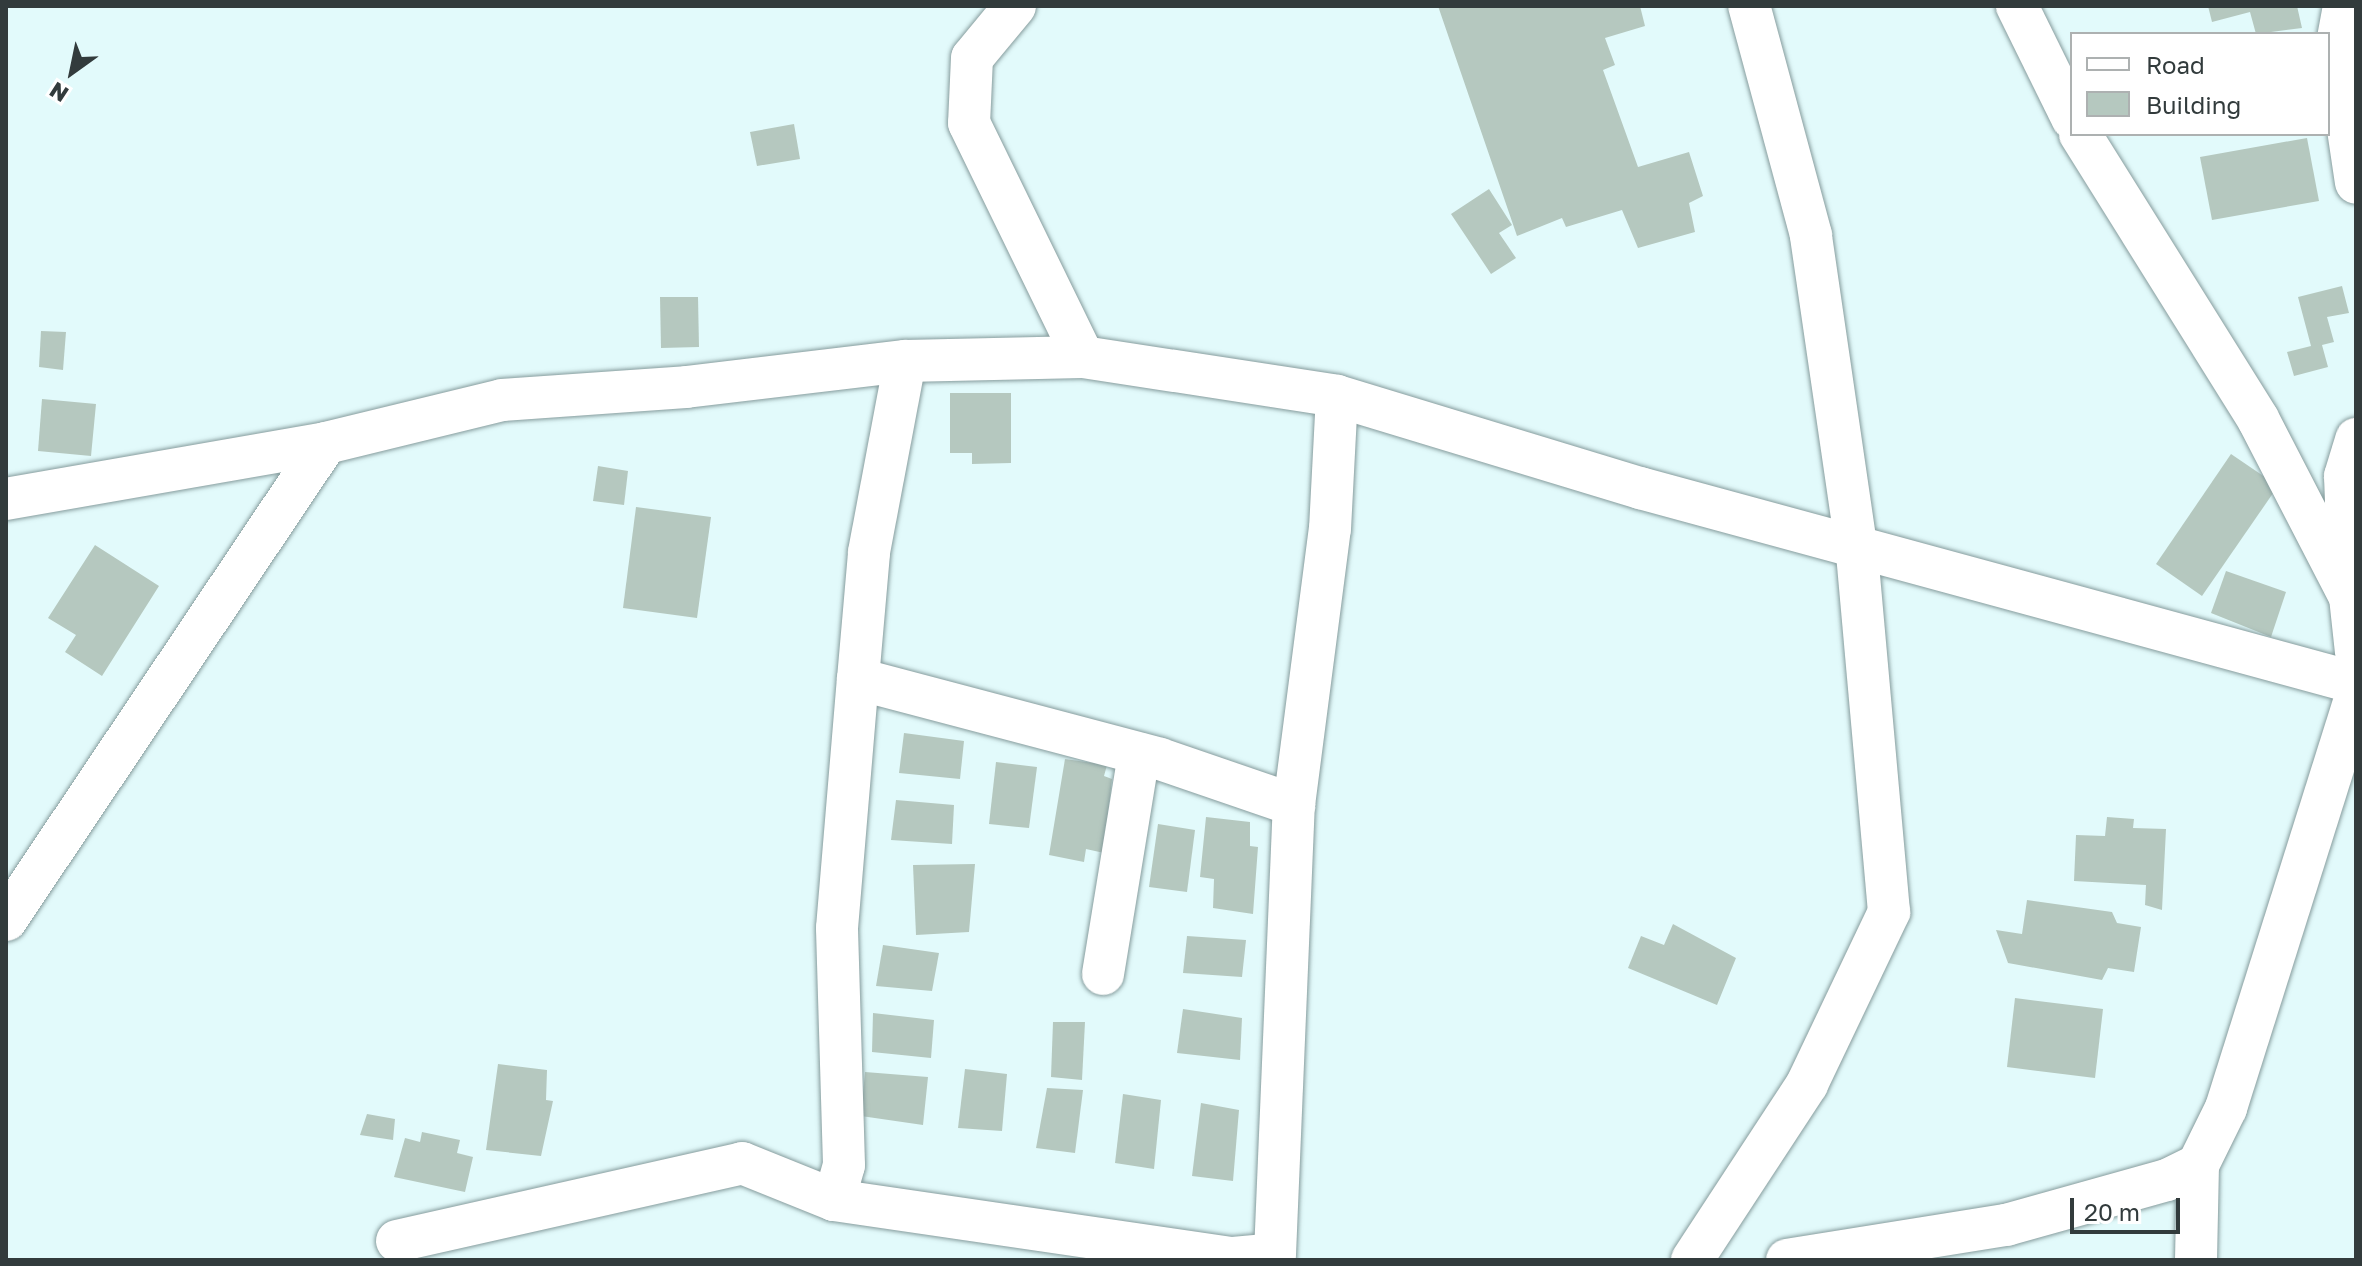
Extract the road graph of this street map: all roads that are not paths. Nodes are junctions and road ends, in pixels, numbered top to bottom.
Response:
1 (1015, 6) edge
2 (1749, 6) edge
3 (2017, 6) edge
4 (2344, 6) edge
5 (2070, 114) edge
6 (2081, 136) edge
7 (2356, 183) edge
8 (1083, 357) junction
9 (905, 361) junction
10 (1337, 396) junction
11 (2356, 439) edge
12 (326, 443) junction
13 (6, 499) edge
14 (1856, 545) junction
15 (2350, 597) junction
16 (2356, 652) edge
17 (858, 679) junction
18 (2356, 683) edge
19 (2356, 696) edge
20 (1139, 754) junction
21 (1294, 805) junction
22 (6, 920) edge
23 (1103, 974) dead end
24 (2198, 1165) junction
25 (834, 1200) junction
26 (397, 1241) dead end
27 (1692, 1260) edge
28 (1787, 1260) edge
29 (2196, 1260) edge

1 - 8 street
2 - 14 street
3 - 5 street
4 - 7 street
6 - 15 street
8 - 9 street
8 - 10 street
9 - 12 street
9 - 17 street
10 - 14 street
10 - 21 street
11 - 15 street
12 - 13 street
12 - 22 street
14 - 18 street
14 - 27 street
15 - 16 street
17 - 20 street
17 - 25 street
19 - 24 street
20 - 21 street
20 - 23 street
21 - 25 street
24 - 28 street
24 - 29 street
25 - 26 street

